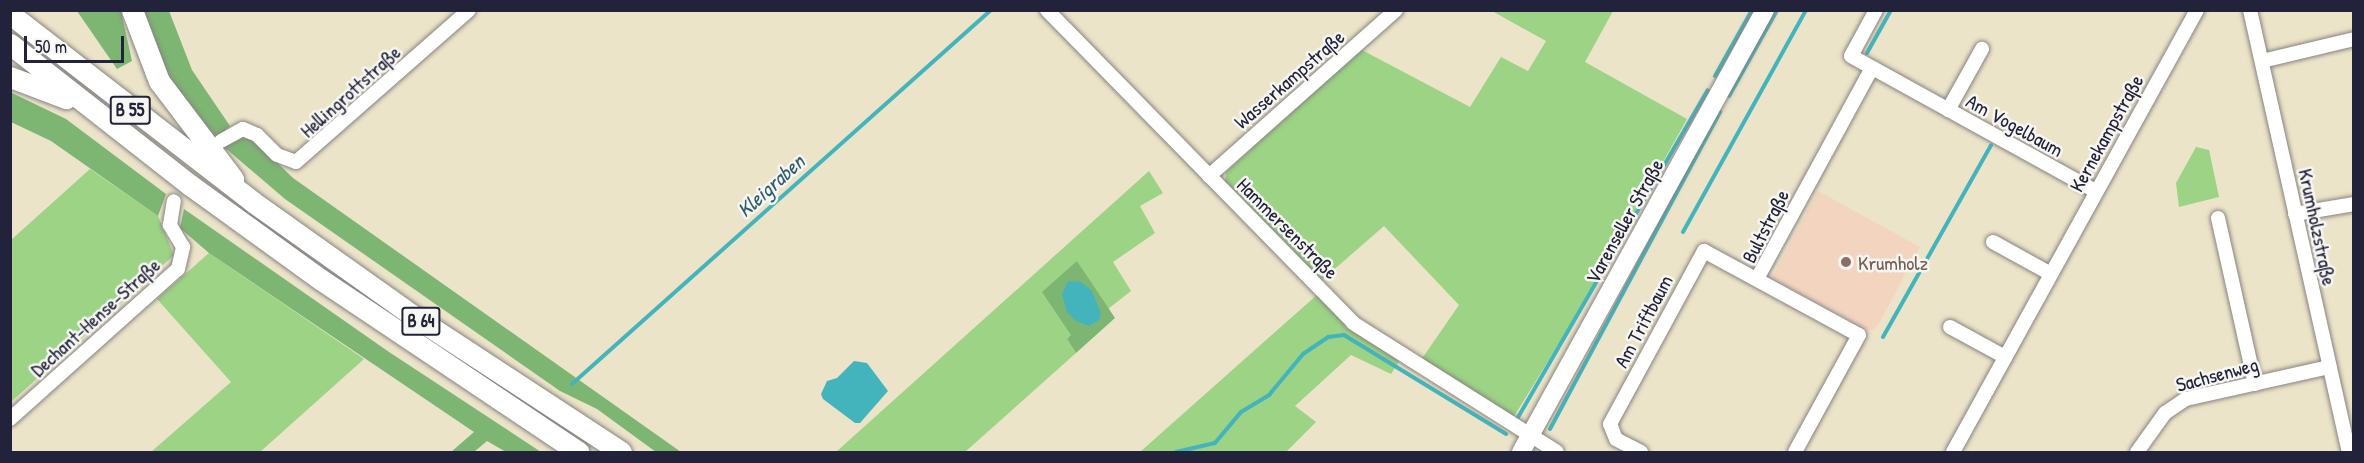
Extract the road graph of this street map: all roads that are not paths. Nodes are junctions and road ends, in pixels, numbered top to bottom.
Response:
1 (132, 10) edge
2 (469, 10) edge
3 (1047, 10) edge
4 (1396, 10) edge
5 (1765, 10) edge
6 (1876, 10) edge
7 (2197, 10) edge
8 (2250, 10) edge
9 (10, 14) edge
10 (2354, 39) edge
11 (10, 44) edge
12 (1982, 49) dead end
13 (2262, 61) junction
14 (1872, 68) junction
15 (10, 77) edge
16 (87, 106) junction
17 (1948, 110) junction
18 (221, 141) dead end
19 (1209, 176) junction
20 (2096, 191) junction
21 (174, 201) dead end
22 (253, 202) junction
23 (2354, 204) edge
24 (2295, 214) junction
25 (2218, 218) dead end
26 (1993, 242) dead end
27 (2050, 274) junction
28 (1758, 277) junction
29 (1950, 327) dead end
30 (2005, 357) junction
31 (2329, 367) junction
32 (2255, 384) junction
33 (10, 419) edge
34 (1526, 445) edge
35 (578, 453) edge
36 (621, 453) edge
37 (1557, 453) edge
38 (1641, 453) edge
39 (1794, 453) edge
40 (1953, 453) edge
41 (2137, 453) edge
42 (2349, 453) edge

1 - 22 highway, B 64
2 - 18 street, Hellingrottstraße
3 - 19 street, Hammersenstraße
4 - 19 street, Wasserkampstraße
5 - 34 main road, Varenseller Straße
6 - 14 street, Am Vogelbaum
7 - 20 street, Kernekampstraße
8 - 13 street, Krumholzstraße
9 - 22 highway, B 55
10 - 13 street
11 - 16 highway, B 55
12 - 17 street, Am Vogelbaum
13 - 24 street, Krumholzstraße
14 - 17 street, Am Vogelbaum
14 - 28 street, Bultstraße
15 - 16 highway, B 64
16 - 35 highway, B 64
17 - 20 street, Am Vogelbaum
19 - 34 street, Hammersenstraße
20 - 27 street, Kernekampstraße
21 - 33 street, Dechant-Hense-Straße
22 - 36 highway, B 64
23 - 24 street
24 - 31 street, Krumholzstraße
25 - 32 street
26 - 27 street
27 - 30 street, Kernekampstraße
28 - 38 street, Am Triftbaum
28 - 39 street, Bultstraße
29 - 30 street
30 - 40 street, Kernekampstraße
31 - 32 street, Sachsenweg
31 - 42 street, Krumholzstraße
32 - 41 street, Sachsenweg
34 - 37 street, Hammersenstraße

